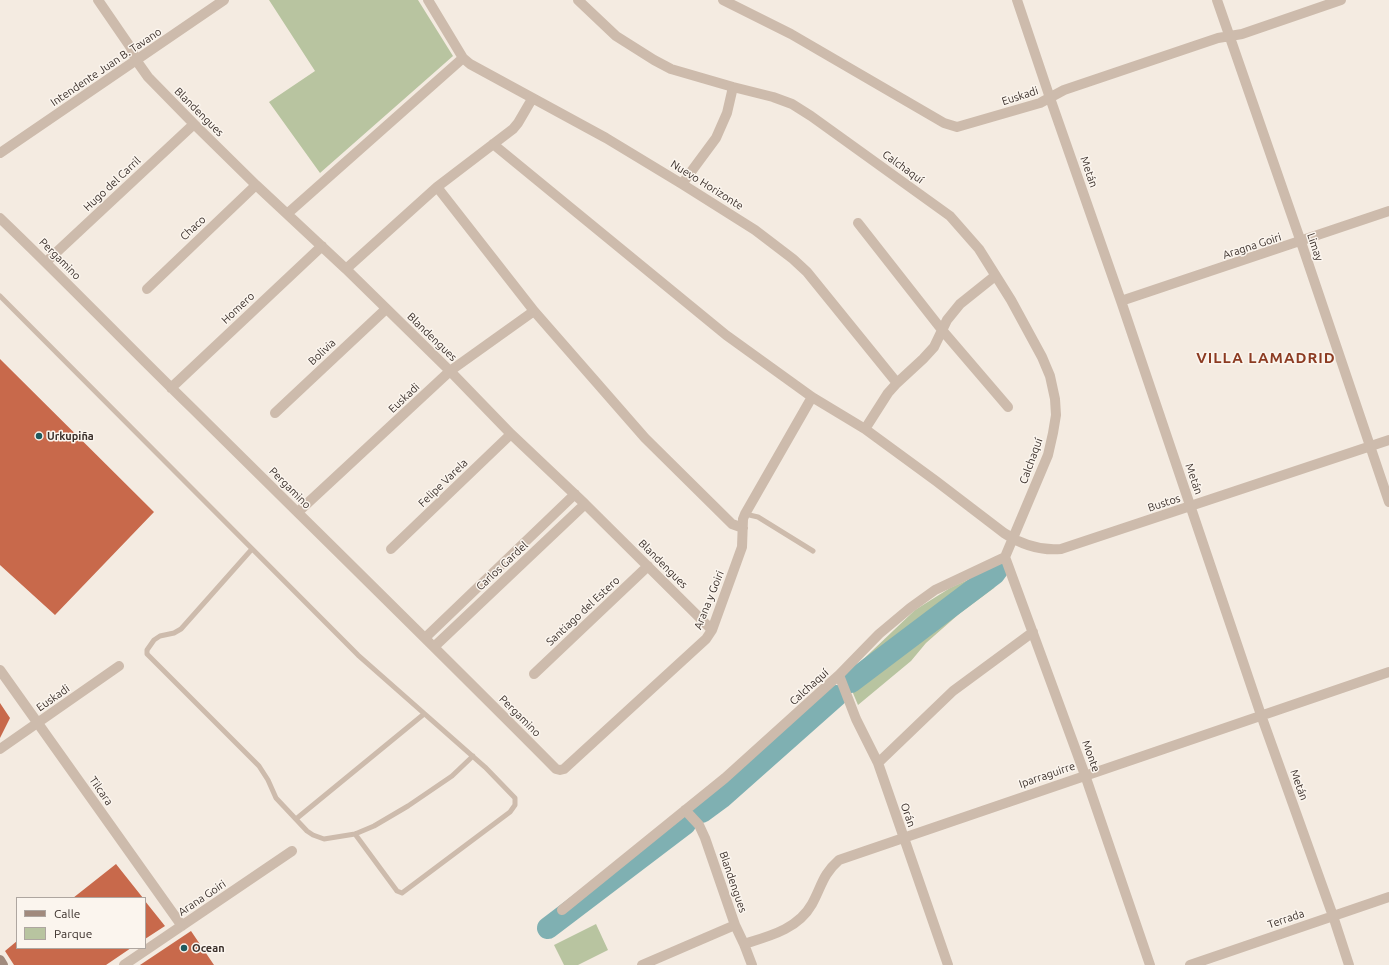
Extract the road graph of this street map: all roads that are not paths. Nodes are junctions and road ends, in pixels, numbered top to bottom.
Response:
1 (98, 0) edge
2 (224, 0) edge
3 (428, 0) edge
4 (578, 0) edge
5 (723, 0) edge
6 (1017, 0) edge
7 (1217, 0) edge
8 (1341, 0) edge
9 (736, 3) edge
10 (1229, 36) junction
11 (463, 58) junction
12 (136, 60) junction
13 (734, 87) junction
14 (1050, 98) junction
15 (532, 99) junction
16 (194, 124) junction
17 (493, 144) junction
18 (0, 153) edge
19 (682, 184) junction
20 (256, 185) junction
21 (437, 187) junction
22 (1389, 212) edge
23 (288, 214) junction
24 (0, 218) edge
25 (858, 223) dead end
26 (1301, 242) junction
27 (322, 246) junction
28 (46, 262) junction
29 (346, 269) junction
30 (995, 276) junction
31 (147, 289) dead end
32 (0, 296) edge
33 (1121, 301) junction
34 (386, 309) junction
35 (534, 311) junction
36 (942, 330) junction
37 (450, 371) junction
38 (897, 383) junction
39 (171, 388) junction
40 (812, 397) junction
41 (1008, 407) dead end
42 (275, 413) dead end
43 (864, 429) junction
44 (511, 434) junction
45 (1389, 440) edge
46 (1370, 446) junction
47 (575, 494) junction
48 (1389, 502) edge
49 (585, 504) junction
50 (1191, 506) junction
51 (298, 512) junction
52 (745, 514) junction
53 (743, 528) junction
54 (1013, 540) junction
55 (252, 549) junction
56 (391, 549) dead end
57 (813, 551) dead end
58 (1005, 557) junction
59 (648, 566) junction
60 (712, 630) junction
61 (1033, 632) junction
62 (426, 637) junction
63 (435, 646) junction
64 (119, 666) dead end
65 (0, 670) edge
66 (1389, 672) edge
67 (534, 674) dead end
68 (839, 675) junction
69 (424, 714) junction
70 (1261, 715) junction
71 (38, 723) junction
72 (0, 749) edge
73 (472, 756) junction
74 (878, 763) junction
75 (564, 769) joint
76 (1085, 775) junction
77 (685, 810) junction
78 (296, 819) junction
79 (355, 834) junction
80 (903, 837) junction
81 (292, 851) dead end
82 (1389, 897) edge
83 (562, 910) dead end
84 (1333, 916) junction
85 (735, 925) junction
86 (182, 926) junction
87 (744, 944) junction
88 (0, 960) edge
89 (3, 965) edge
90 (124, 965) edge
91 (642, 965) edge
92 (752, 965) edge
93 (948, 965) edge
94 (1150, 965) edge
95 (1190, 965) edge
96 (1349, 965) edge

1 - 12 street, Blandengues
2 - 12 street, Intendente Juan B. Tavano
3 - 11 street
4 - 13 street, Calchaquí
5 - 9 street, Euskadi
6 - 14 street, Metán
7 - 10 street, Limay
8 - 10 street, Euskadi
9 - 14 street, Euskadi
10 - 14 street, Euskadi
10 - 26 street, Limay
11 - 15 street, Nuevo Horizonte
11 - 23 street
12 - 16 street, Blandengues
12 - 18 street, Intendente Juan B. Tavano
13 - 19 street
13 - 30 street, Calchaquí
14 - 33 street, Metán
15 - 17 street
15 - 19 street, Nuevo Horizonte
16 - 20 street, Blandengues
16 - 28 street, Hugo del Carril
17 - 21 street
17 - 40 street, Bustos
19 - 38 street, Nuevo Horizonte
20 - 23 street, Blandengues
20 - 31 street, Chaco
21 - 29 street
21 - 35 street
22 - 26 street, Aragna Goiri
23 - 27 street, Blandengues
24 - 28 street, Pergamino
25 - 36 street
26 - 33 street, Aragna Goiri
26 - 46 street, Limay
27 - 29 street, Blandengues
27 - 39 street, Homero
28 - 39 street, Pergamino
29 - 34 street, Blandengues
30 - 36 street
30 - 54 street, Calchaquí
32 - 55 lane
33 - 50 street, Metán
34 - 37 street, Blandengues
34 - 42 street, Bolivia
35 - 37 street, Euskadi
35 - 53 street
36 - 38 street
36 - 41 street
37 - 44 street, Blandengues
37 - 51 street, Euskadi
38 - 43 street
39 - 51 street, Pergamino
40 - 43 street, Bustos
40 - 52 street, Arana y Goiri
43 - 54 street, Bustos
44 - 47 street, Blandengues
44 - 56 street, Felipe Varela
45 - 46 street, Bustos
46 - 48 street, Limay
46 - 50 street, Bustos
47 - 49 street, Blandengues
47 - 62 street, Carlos Gardel
49 - 59 street, Blandengues
49 - 63 street, Carlos Gardel
50 - 54 street, Bustos
50 - 70 street, Metán
51 - 62 street, Pergamino
52 - 53 street, Arana y Goiri
52 - 57 lane
53 - 60 street, Arana y Goiri
54 - 58 street, Calchaquí
55 - 69 lane
55 - 78 lane
58 - 61 street, Monte
58 - 68 street, Calchaquí
59 - 60 street, Blandengues
59 - 67 street, Santiago del Estero
60 - 75 street, Arana y Goiri
61 - 74 street
61 - 76 street, Monte
62 - 63 street, Pergamino
63 - 75 street, Pergamino
64 - 71 street, Euskadi
65 - 71 street, Tilcara
66 - 70 street, Iparraguirre
68 - 74 street, Orán
68 - 77 street, Calchaquí
69 - 73 lane
69 - 78 lane
70 - 76 street, Iparraguirre
70 - 84 street, Metán
71 - 72 street, Euskadi
71 - 86 street, Tilcara
73 - 79 lane
73 - 79 lane
74 - 80 street, Orán
76 - 80 street, Iparraguirre
76 - 94 street, Monte
77 - 83 street, Calchaquí
77 - 85 street, Blandengues
78 - 79 lane
80 - 87 street, Iparraguirre
80 - 93 street, Orán
81 - 86 street, Arana Goiri
82 - 84 street, Terrada
84 - 95 street, Terrada
84 - 96 street, Metán
85 - 87 street, Blandengues
85 - 91 street
86 - 90 street, Arana Goiri
87 - 92 street, Blandengues
88 - 89 main road

